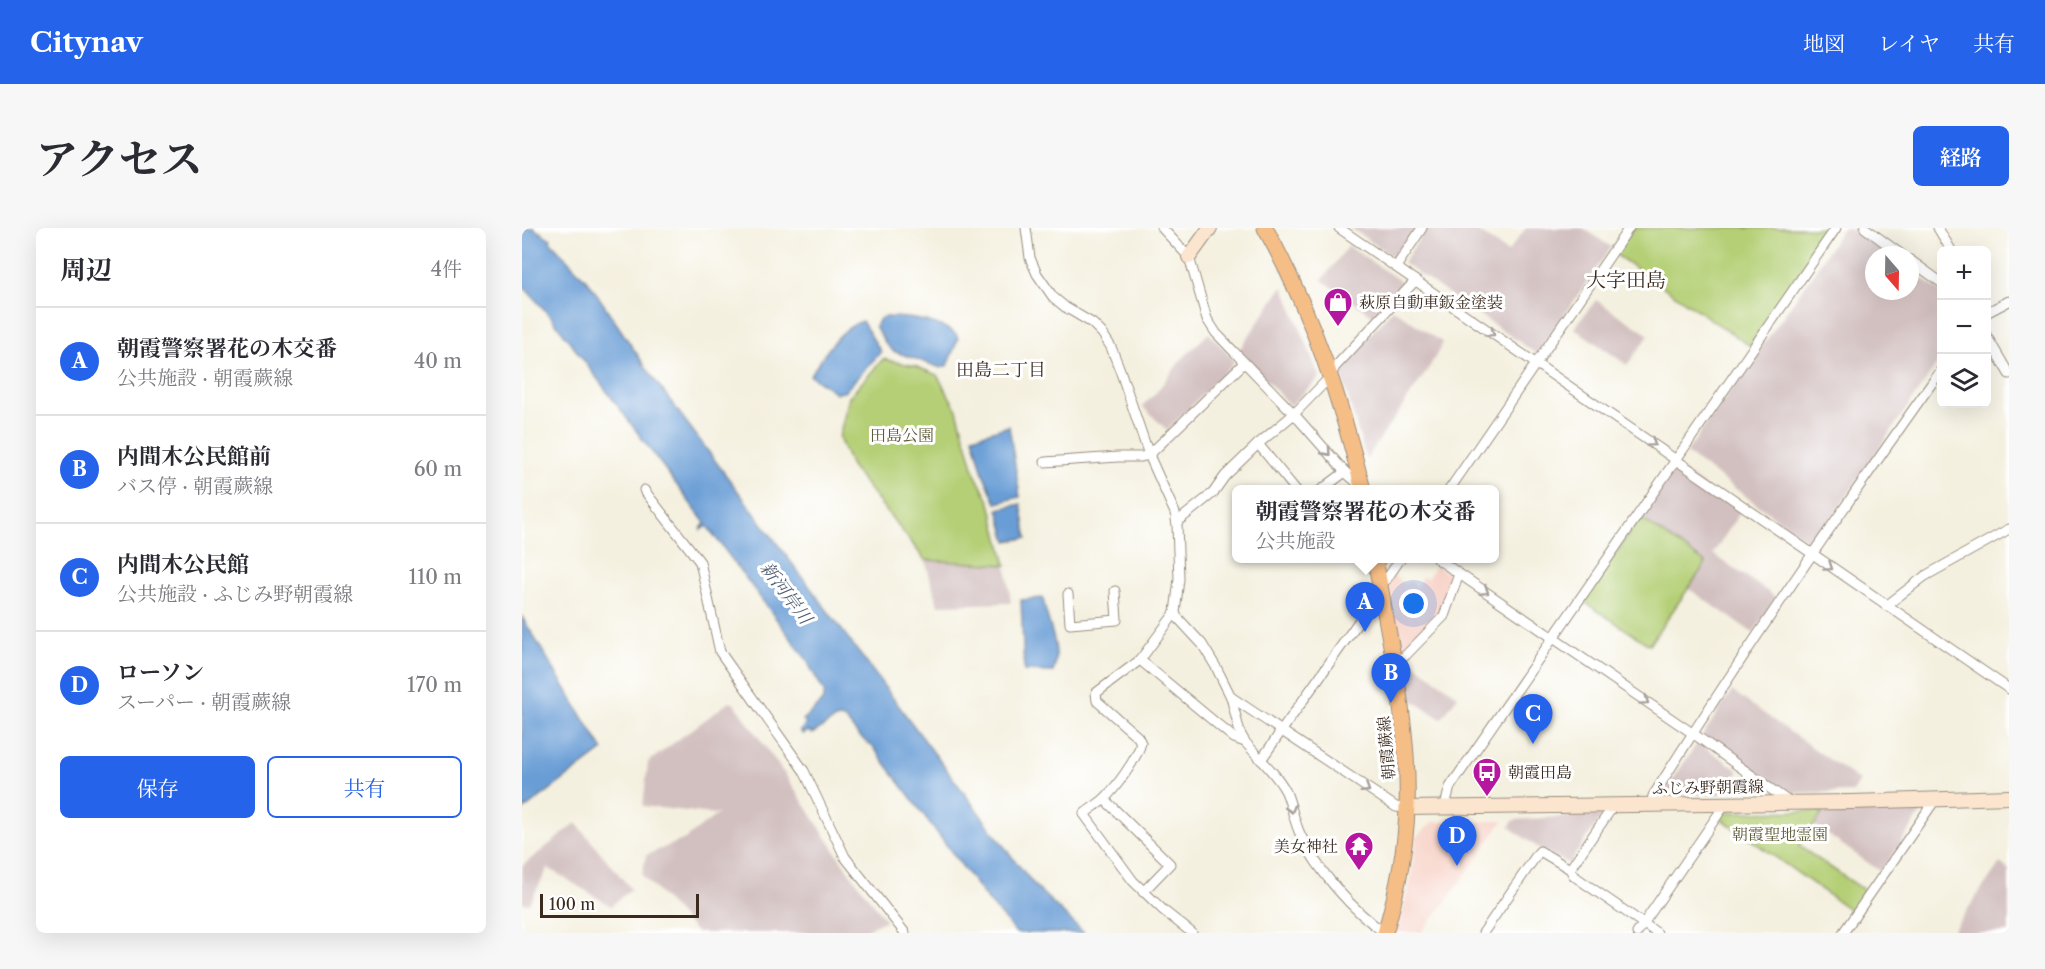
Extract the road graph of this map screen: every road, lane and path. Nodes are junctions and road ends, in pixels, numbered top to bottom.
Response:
1 (1026, 228) edge
2 (1162, 228) edge
3 (1210, 228) edge
4 (1265, 228) edge
5 (1340, 228) edge
6 (1422, 228) edge
7 (1629, 228) edge
8 (1836, 228) edge
9 (1864, 228) edge
10 (1938, 228) edge
11 (1889, 246) edge
12 (1949, 246) edge
13 (1189, 257) junction
14 (1396, 267) junction
15 (1919, 267) edge
16 (1937, 280) edge
17 (1415, 281) junction
18 (2009, 301) edge
19 (1991, 311) edge
20 (1991, 343) edge
21 (1244, 363) junction
22 (1535, 364) junction
23 (2009, 374) edge
24 (1937, 375) edge
25 (1331, 376) junction
26 (1294, 414) junction
27 (1258, 444) junction
28 (1149, 454) junction
29 (1675, 459) junction
30 (1045, 462) dead end
31 (1345, 472) junction
32 (1289, 485) edge
33 (1327, 485) edge
34 (1360, 485) edge
35 (1362, 485) edge
36 (1452, 485) edge
37 (644, 490) dead end
38 (1177, 522) junction
39 (2009, 529) edge
40 (1812, 555) junction
41 (1376, 563) edge
42 (1397, 563) edge
43 (1443, 563) edge
44 (1459, 574) junction
45 (1380, 585) junction
46 (1115, 591) dead end
47 (1068, 594) dead end
48 (1382, 601) junction
49 (1886, 606) junction
50 (1175, 612) junction
51 (1553, 637) junction
52 (1140, 660) junction
53 (1392, 662) junction
54 (2009, 689) edge
55 (1231, 697) junction
56 (1282, 731) junction
57 (1692, 733) junction
58 (1245, 742) junction
59 (1261, 760) junction
60 (2009, 797) edge
61 (1104, 799) junction
62 (1935, 800) junction
63 (1789, 802) junction
64 (1725, 803) junction
65 (1651, 804) junction
66 (1614, 805) junction
67 (1407, 808) junction
68 (1444, 809) junction
69 (1570, 869) junction
70 (1143, 892) junction
71 (1643, 924) junction
72 (905, 933) edge
73 (1192, 933) edge
74 (1385, 933) edge
75 (1483, 933) edge
76 (1637, 933) edge
77 (1657, 933) edge
78 (1843, 933) edge

1 - 28 street
2 - 13 street
3 - 13 main road
4 - 25 main road
5 - 14 street
6 - 14 street
7 - 22 street
8 - 29 street
9 - 11 street
10 - 12 street
13 - 21 street
14 - 17 street
15 - 16 street
17 -> 22 street
17 - 25 street
18 - 19 street
20 - 23 street
21 - 26 street
21 - 28 street
22 -> 29 street
22 - 36 street
24 - 40 street
25 - 26 street
25 - 35 main road
26 - 27 street
26 -> 31 street
27 - 32 street
27 - 38 street
28 - 30 street
28 - 38 street
29 - 40 street
29 - 51 street
31 - 33 street
31 - 34 street
37 - 72 street
38 - 50 street
39 - 49 street
40 -> 49 street
40 - 57 street
41 - 45 main road, 朝霞蕨線
42 - 45 street
43 - 44 street
44 -> 51 street
44 - 53 street
45 - 48 main road, 朝霞蕨線
46 - 47 street
48 - 53 main road, 朝霞蕨線
48 - 56 street
49 - 54 street
50 - 52 street
50 - 55 street
51 -> 57 street
51 - 68 street
52 - 58 street
52 - 61 street
53 - 67 main road, 朝霞蕨線
55 - 56 street
55 - 58 street
56 - 59 street
56 -> 67 street
57 - 63 street
57 - 65 street
58 - 59 street
59 -> 74 street
60 - 62 main road, ふじみ野朝霞線
61 - 70 street
61 - 70 street
62 - 63 main road, ふじみ野朝霞線
62 - 78 street
63 - 64 main road, ふじみ野朝霞線
64 - 65 main road, ふじみ野朝霞線
64 - 71 street
65 - 66 main road, ふじみ野朝霞線
66 - 68 main road, ふじみ野朝霞線
66 - 69 street
67 - 68 main road, ふじみ野朝霞線
67 - 74 main road, 朝霞蕨線
69 - 71 street
69 - 75 street
70 - 73 street
71 - 76 street
71 - 77 street

